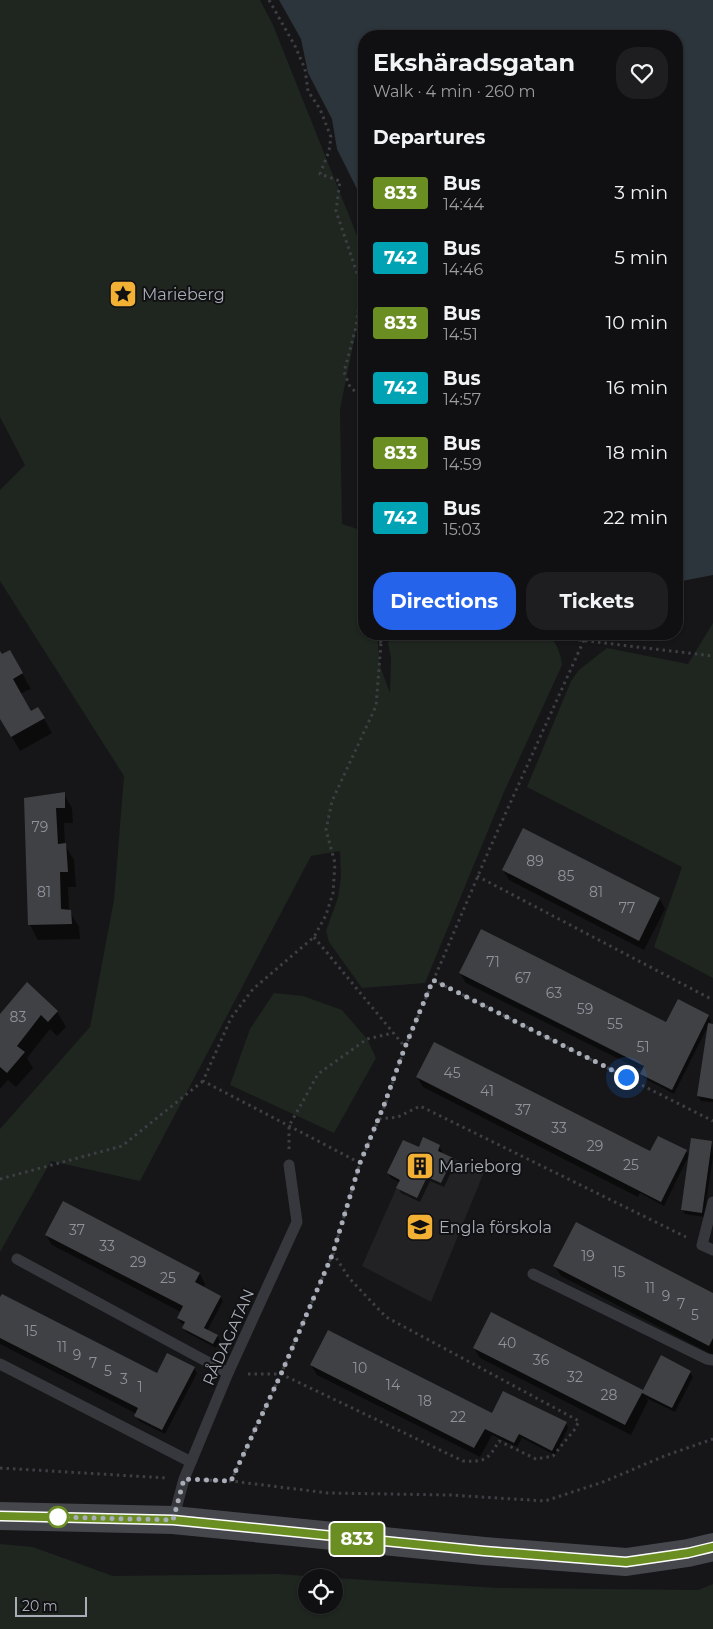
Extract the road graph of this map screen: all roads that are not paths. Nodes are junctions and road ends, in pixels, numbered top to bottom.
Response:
1 (289, 1165) road end
2 (713, 1202) edge
3 (708, 1247) edge
4 (17, 1259) dead end
5 (533, 1274) dead end
6 (713, 1360) edge
7 (0, 1364) edge
8 (228, 1373) junction
9 (191, 1462) junction
10 (0, 1516) edge
11 (173, 1520) junction
12 (713, 1547) edge

1 - 8 lane, RÅDAGATAN
2 - 3 lane
4 - 8 lane
5 - 6 lane
7 - 9 lane
8 - 9 lane, RÅDAGATAN
9 - 11 lane, RÅDAGATAN
10 - 11 main road
11 - 12 main road

